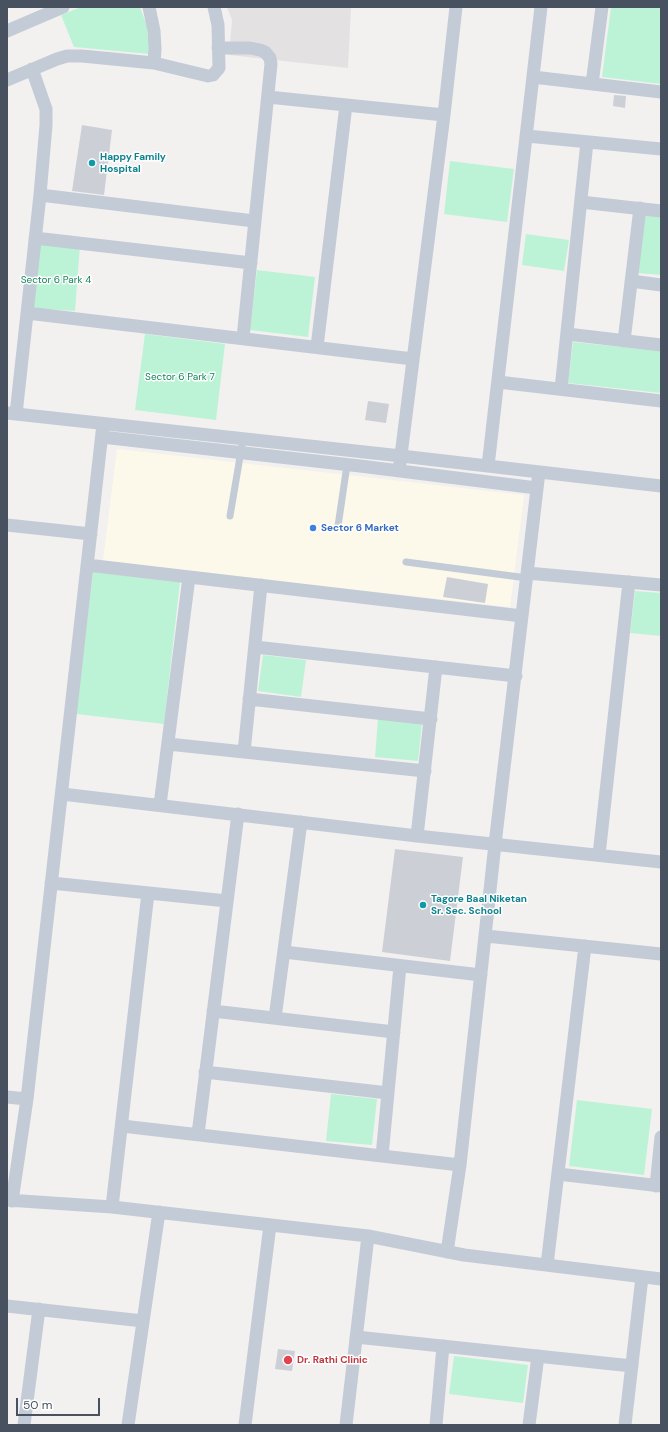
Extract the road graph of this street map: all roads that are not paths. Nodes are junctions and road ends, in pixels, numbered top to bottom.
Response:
1 (63, 7) edge
2 (149, 7) edge
3 (214, 7) edge
4 (456, 7) edge
5 (541, 7) edge
6 (602, 7) edge
7 (7, 31) edge
8 (218, 48) junction
9 (154, 63) junction
10 (32, 69) junction
11 (533, 77) junction
12 (7, 80) edge
13 (592, 84) junction
14 (661, 92) edge
15 (268, 97) junction
16 (346, 104) junction
17 (444, 115) junction
18 (527, 136) junction
19 (587, 142) junction
20 (661, 149) edge
21 (40, 195) junction
22 (581, 202) junction
23 (640, 208) junction
24 (661, 211) edge
25 (254, 221) junction
26 (35, 238) junction
27 (251, 263) junction
28 (631, 281) junction
29 (661, 285) edge
30 (27, 313) junction
31 (567, 334) junction
32 (243, 338) junction
33 (624, 341) junction
34 (661, 345) edge
35 (317, 347) junction
36 (413, 359) junction
37 (498, 382) junction
38 (561, 389) junction
39 (661, 401) edge
40 (12, 414) edge
41 (103, 424) junction
42 (102, 437) junction
43 (243, 439) junction
44 (241, 453) junction
45 (401, 456) junction
46 (347, 464) junction
47 (488, 466) junction
48 (399, 471) junction
49 (539, 472) junction
50 (661, 486) edge
51 (537, 488) junction
52 (230, 516) dead end
53 (7, 525) edge
54 (338, 526) dead end
55 (91, 534) junction
56 (406, 562) dead end
57 (87, 565) junction
58 (527, 576) junction
59 (189, 577) junction
60 (629, 582) junction
61 (261, 585) junction
62 (661, 585) edge
63 (522, 616) junction
64 (255, 647) junction
65 (436, 668) junction
66 (516, 676) junction
67 (249, 699) junction
68 (430, 719) junction
69 (168, 744) junction
70 (244, 752) junction
71 (425, 771) junction
72 (62, 794) junction
73 (160, 805) junction
74 (238, 814) junction
75 (301, 822) junction
76 (417, 836) junction
77 (495, 844) junction
78 (599, 855) junction
79 (661, 862) edge
80 (51, 883) junction
81 (148, 893) junction
82 (227, 900) junction
83 (486, 936) junction
84 (585, 946) junction
85 (284, 952) junction
86 (661, 954) edge
87 (400, 966) junction
88 (481, 975) junction
89 (213, 1011) junction
90 (275, 1018) junction
91 (394, 1032) junction
92 (206, 1072) junction
93 (388, 1093) junction
94 (7, 1097) edge
95 (27, 1099) junction
96 (122, 1126) junction
97 (198, 1134) junction
98 (661, 1137) edge
99 (382, 1156) junction
100 (460, 1165) junction
101 (558, 1174) junction
102 (659, 1186) edge
103 (9, 1201) edge
104 (112, 1207) junction
105 (159, 1212) junction
106 (270, 1225) junction
107 (368, 1236) junction
108 (448, 1252) junction
109 (547, 1265) junction
110 (642, 1277) junction
111 (661, 1279) edge
112 (7, 1306) edge
113 (39, 1309) junction
114 (143, 1321) junction
115 (356, 1337) junction
116 (444, 1346) junction
117 (538, 1356) junction
118 (632, 1366) junction
119 (24, 1425) edge
120 (128, 1425) edge
121 (245, 1425) edge
122 (346, 1425) edge
123 (436, 1425) edge
124 (528, 1425) edge
125 (626, 1425) edge

1 - 7 street
2 - 9 street
3 - 8 street
4 - 17 street
5 - 11 street
6 - 13 street
8 - 9 street
8 - 15 street
9 - 10 street
10 - 12 street
10 - 21 street
11 - 13 street
11 - 18 street
13 - 14 street
15 - 16 street
15 - 25 street
16 - 17 street
16 - 35 street
17 - 36 street
18 - 19 street
18 - 37 street
19 - 20 street
19 - 22 street
21 - 25 street
21 - 26 street
22 - 23 street
22 - 31 street
23 - 24 street
23 - 28 street
25 - 27 street
26 - 27 street
26 - 30 street
27 - 32 street
28 - 29 street
28 - 33 street
30 - 32 street
30 - 40 street
31 - 33 street
31 - 38 street
32 - 35 street
33 - 34 street
35 - 36 street
36 - 45 street
37 - 38 street
37 - 47 street
38 - 39 street
40 - 41 street
41 - 42 street
41 - 43 street
42 - 44 street
42 - 55 street
43 - 44 lane
43 - 45 street
44 - 46 street
44 - 52 lane
45 - 47 street
45 - 48 street
46 - 48 street
46 - 54 lane
47 - 49 street
48 - 51 street
49 - 50 street
49 - 51 street
51 - 58 street
53 - 55 street
55 - 57 street
56 - 58 lane
57 - 59 street
57 - 72 street
58 - 60 street
58 - 63 street
59 - 61 street
59 - 69 street
60 - 62 street
60 - 78 street
61 - 63 street
61 - 64 street
63 - 66 street
64 - 65 street
64 - 67 street
65 - 66 street
65 - 68 street
66 - 77 street
67 - 68 street
67 - 70 street
68 - 71 street
69 - 70 street
69 - 73 street
70 - 71 street
71 - 76 street
72 - 73 street
72 - 80 street
73 - 74 street
74 - 75 street
74 - 82 street
75 - 76 street
75 - 85 street
76 - 77 street
77 - 78 street
77 - 83 street
78 - 79 street
80 - 81 street
80 - 95 street
81 - 82 street
81 - 96 street
82 - 89 street
83 - 84 street
83 - 88 street
84 - 86 street
84 - 101 street
85 - 87 street
85 - 90 street
87 - 88 street
87 - 91 street
88 - 100 street
89 - 90 street
89 - 92 street
90 - 91 street
91 - 93 street
92 - 93 street
92 - 97 street
93 - 99 street
94 - 95 street
95 - 103 street
96 - 97 street
96 - 104 street
97 - 99 street
98 - 102 street
99 - 100 street
100 - 108 street
101 - 102 street
101 - 109 street
103 - 104 street
104 - 105 street
105 - 106 street
105 - 114 street
106 - 107 street
106 - 121 street
107 - 108 street
107 - 115 street
108 - 109 street
109 - 110 street
110 - 111 street
110 - 118 street
112 - 113 street
113 - 114 street
113 - 119 street
114 - 120 street
115 - 116 street
115 - 122 street
116 - 117 street
116 - 123 street
117 - 118 street
117 - 124 street
118 - 125 street

